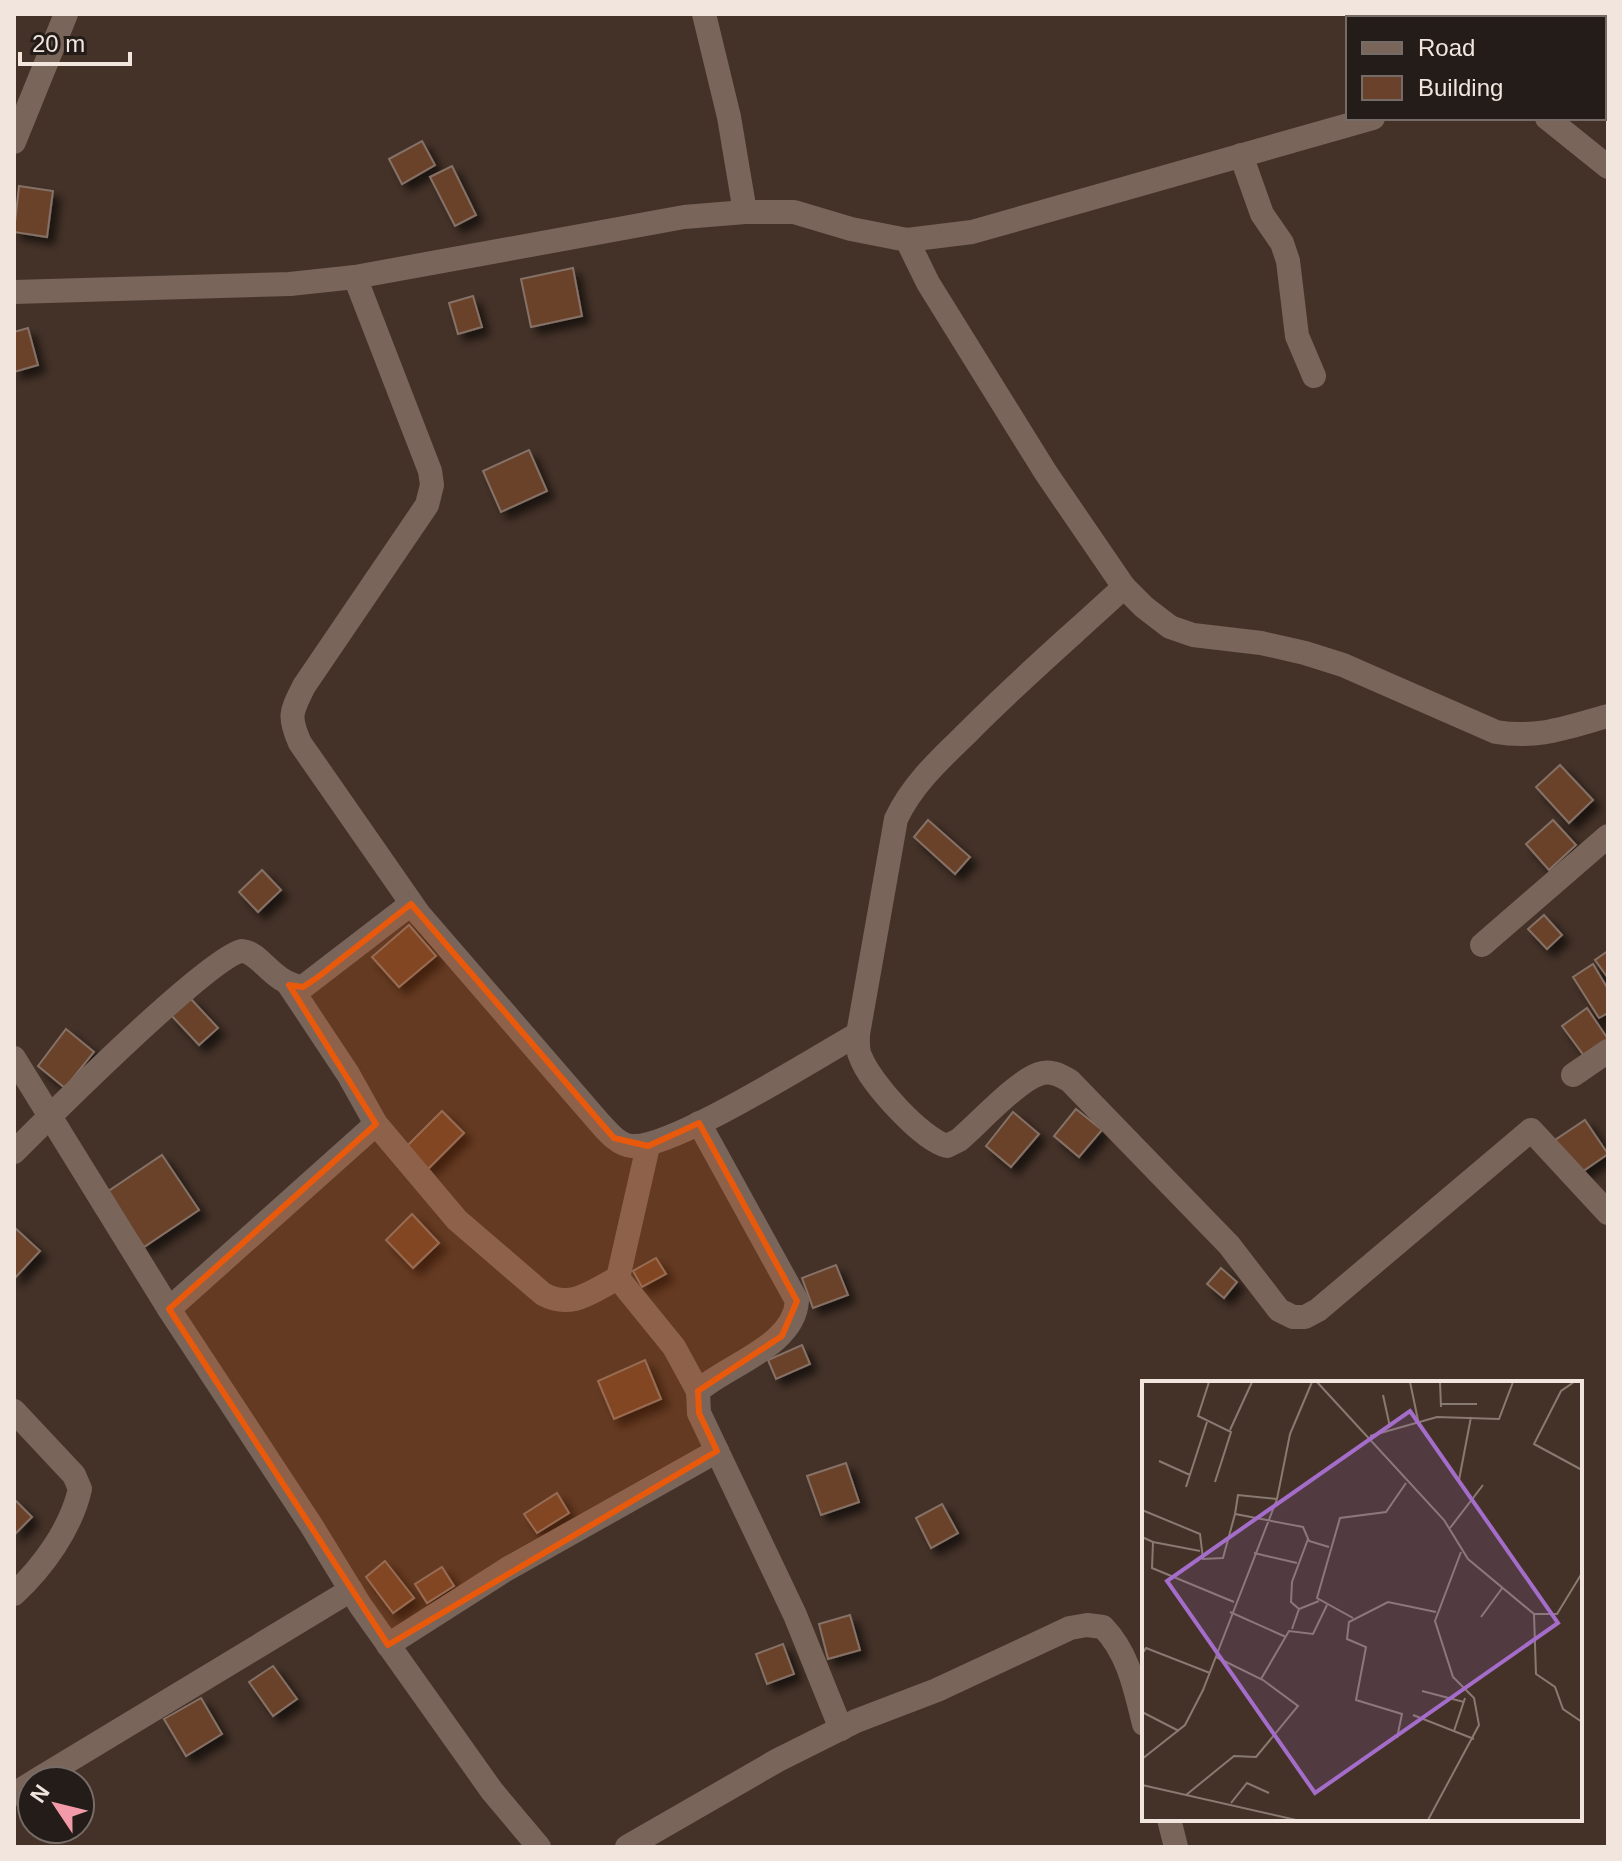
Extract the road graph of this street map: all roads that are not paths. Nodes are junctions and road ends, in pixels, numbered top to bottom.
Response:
1 (66, 14) edge
2 (704, 14) edge
3 (1366, 120) edge
4 (1549, 120) edge
5 (14, 142) edge
6 (1241, 155) junction
7 (1608, 167) edge
8 (745, 212) junction
9 (907, 240) junction
10 (355, 277) junction
11 (14, 292) edge
12 (1314, 376) dead end
13 (1124, 587) junction
14 (1608, 716) edge
15 (1608, 836) edge
16 (411, 904) junction
17 (1482, 945) dead end
18 (289, 985) junction
19 (858, 1034) junction
20 (1608, 1051) edge
21 (14, 1058) edge
22 (1573, 1075) dead end
23 (50, 1115) junction
24 (699, 1123) junction
25 (376, 1124) junction
26 (648, 1146) junction
27 (14, 1152) edge
28 (1608, 1213) edge
29 (618, 1278) junction
30 (169, 1309) junction
31 (698, 1391) junction
32 (14, 1411) edge
33 (717, 1451) junction
34 (351, 1590) junction
35 (14, 1594) edge
36 (388, 1645) junction
37 (1142, 1716) edge
38 (841, 1729) junction
39 (62, 1765) edge
40 (1170, 1821) edge
41 (539, 1847) edge
42 (627, 1847) edge
43 (1176, 1847) edge

1 - 5 street
2 - 8 street
3 - 6 street
4 - 7 street
6 - 9 street
6 - 12 street
8 - 9 street
8 - 10 street
9 - 13 street
10 - 11 street
10 - 16 street
13 - 14 street
13 - 19 street
15 - 17 street
16 - 18 street
16 - 26 street
18 - 23 street
18 - 25 street
19 - 24 street
19 - 28 street
20 - 22 street
21 - 23 street
23 - 27 street
23 - 30 street
24 - 26 street
24 - 31 street
25 - 29 street
25 - 30 street
26 - 29 street
29 - 31 street
30 - 34 street
31 - 33 street
32 - 35 street
33 - 36 street
33 - 38 street
34 - 36 street
34 - 39 street
36 - 41 street
37 - 38 street
38 - 42 street
40 - 43 street

